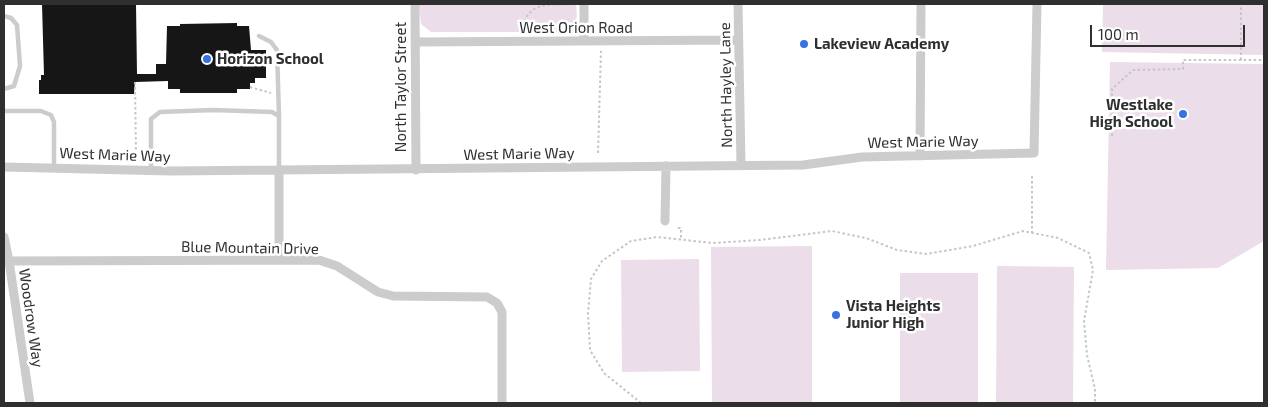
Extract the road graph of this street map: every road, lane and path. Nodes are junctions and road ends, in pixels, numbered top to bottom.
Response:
1 (414, 4) edge
2 (571, 4) edge
3 (584, 4) edge
4 (738, 4) edge
5 (921, 4) edge
6 (1037, 4) edge
7 (1241, 4) edge
8 (4, 16) edge
9 (522, 26) dead end
10 (259, 36) dead end
11 (738, 40) junction
12 (584, 41) junction
13 (415, 42) junction
14 (601, 51) dead end
15 (1241, 60) junction
16 (1264, 60) edge
17 (135, 82) dead end
18 (250, 87) dead end
19 (4, 89) edge
20 (271, 93) dead end
21 (4, 111) edge
22 (279, 116) junction
23 (1112, 136) dead end
24 (598, 153) dead end
25 (136, 156) dead end
26 (920, 156) junction
27 (741, 165) junction
28 (666, 166) junction
29 (4, 167) edge
30 (54, 167) junction
31 (279, 170) junction
32 (416, 170) junction
33 (151, 171) junction
34 (1032, 176) dead end
35 (665, 221) dead end
36 (678, 228) dead end
37 (1032, 233) junction
38 (4, 237) edge
39 (681, 239) junction
40 (280, 260) junction
41 (9, 261) junction
42 (30, 403) edge
43 (502, 403) edge
44 (641, 403) edge
45 (1095, 403) edge

1 - 13 street, North Taylor Street
2 - 9 path
3 - 12 street
4 - 11 street, North Hayley Lane
5 - 26 street
6 - 26 street, West Marie Way
7 - 15 path
8 - 19 lane
10 - 22 lane
11 - 12 street, West Orion Road
11 - 27 street, North Hayley Lane
12 - 13 street, West Orion Road
13 - 32 street, North Taylor Street
14 - 24 path
15 - 16 path
15 - 23 path
17 - 25 path
18 - 20 path
21 - 30 lane
22 - 31 lane
22 - 33 lane
26 - 27 street, West Marie Way
27 - 28 street, West Marie Way
28 - 32 street, West Marie Way
28 - 35 street
29 - 30 street, West Marie Way
30 - 33 street, West Marie Way
31 - 32 street, West Marie Way
31 - 33 street, West Marie Way
31 - 40 street
34 - 37 path
36 - 39 path
37 - 39 path
37 - 45 path
38 - 41 street, Woodrow Way
39 - 44 path
40 - 41 street, Blue Mountain Drive
40 - 43 street, Blue Mountain Drive
41 - 42 street, Woodrow Way

